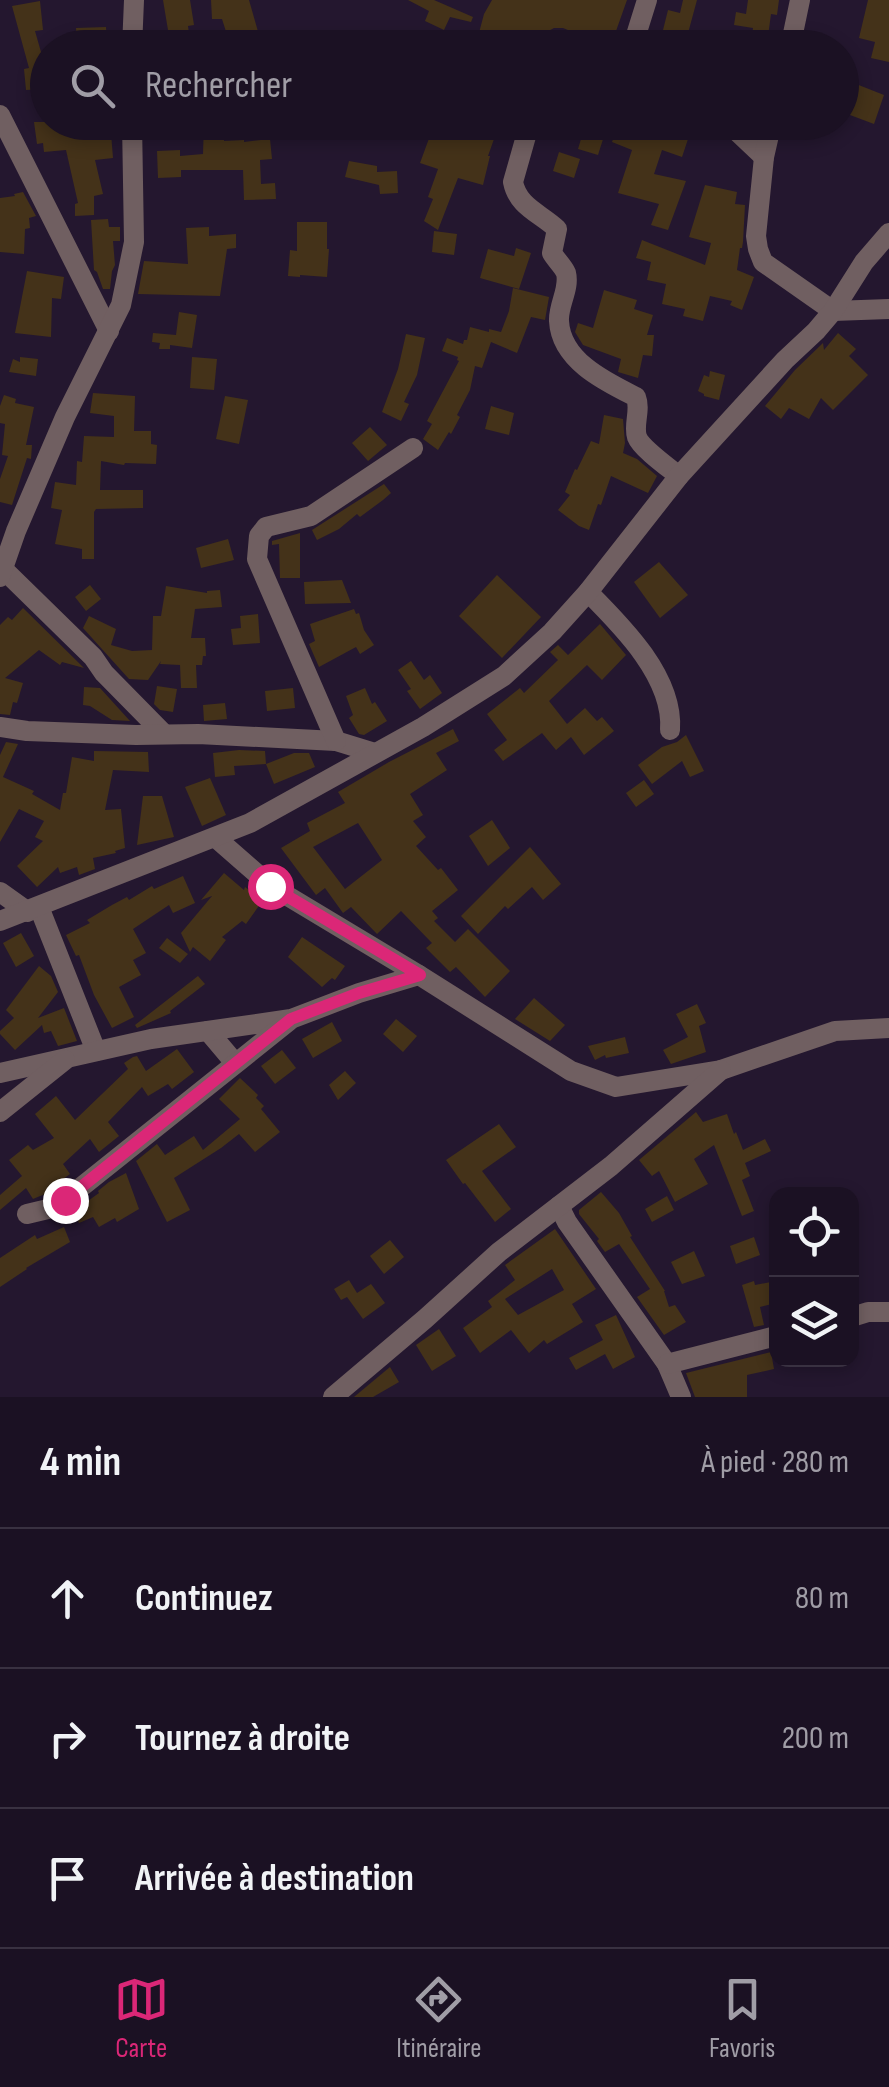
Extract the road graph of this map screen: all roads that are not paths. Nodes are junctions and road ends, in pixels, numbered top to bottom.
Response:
1 (134, 0) edge
2 (646, 0) edge
3 (800, 0) edge
4 (133, 30) edge
5 (637, 30) edge
6 (794, 30) edge
7 (0, 114) edge
8 (132, 140) edge
9 (525, 140) edge
10 (746, 140) edge
11 (768, 140) edge
12 (764, 157) junction
13 (889, 234) edge
14 (889, 309) edge
15 (834, 311) junction
16 (109, 332) junction
17 (412, 448) dead end
18 (679, 476) junction
19 (8, 527) edge
20 (2, 573) edge
21 (588, 592) junction
22 (0, 727) edge
23 (670, 730) dead end
24 (164, 734) junction
25 (336, 740) junction
26 (375, 753) junction
27 (216, 838) junction
28 (0, 892) edge
29 (34, 909) junction
30 (0, 921) edge
31 (420, 975) junction
32 (291, 1019) junction
33 (889, 1028) edge
34 (208, 1031) junction
35 (96, 1051) junction
36 (69, 1057) junction
37 (236, 1063) junction
38 (721, 1070) junction
39 (0, 1073) edge
40 (0, 1112) edge
41 (559, 1206) junction
42 (27, 1214) dead end
43 (889, 1312) edge
44 (859, 1315) edge
45 (769, 1338) edge
46 (667, 1364) junction
47 (333, 1397) edge
48 (681, 1397) edge

1 - 4 street
2 - 5 street
3 - 6 street
7 - 16 street
8 - 16 street
9 - 18 street
10 - 12 street
11 - 12 street
12 - 15 street
13 - 15 street
14 - 15 street
15 - 18 street
16 - 19 street
17 - 25 street
18 - 21 street
19 - 20 street
20 - 24 street
21 - 23 street
21 - 26 street
22 - 24 street
24 - 25 street
25 - 26 street
26 - 27 street
27 - 29 street
27 - 31 street
28 - 29 street
29 - 30 street
29 - 35 street
31 - 32 street
31 - 38 street
32 - 34 street
32 - 37 street
33 - 38 street
34 - 35 street
34 - 37 street
35 - 36 street
36 - 39 street
36 - 40 street
37 - 42 street
38 - 41 street
41 - 46 street
41 - 47 street
43 - 44 street
45 - 46 street
46 - 48 street

